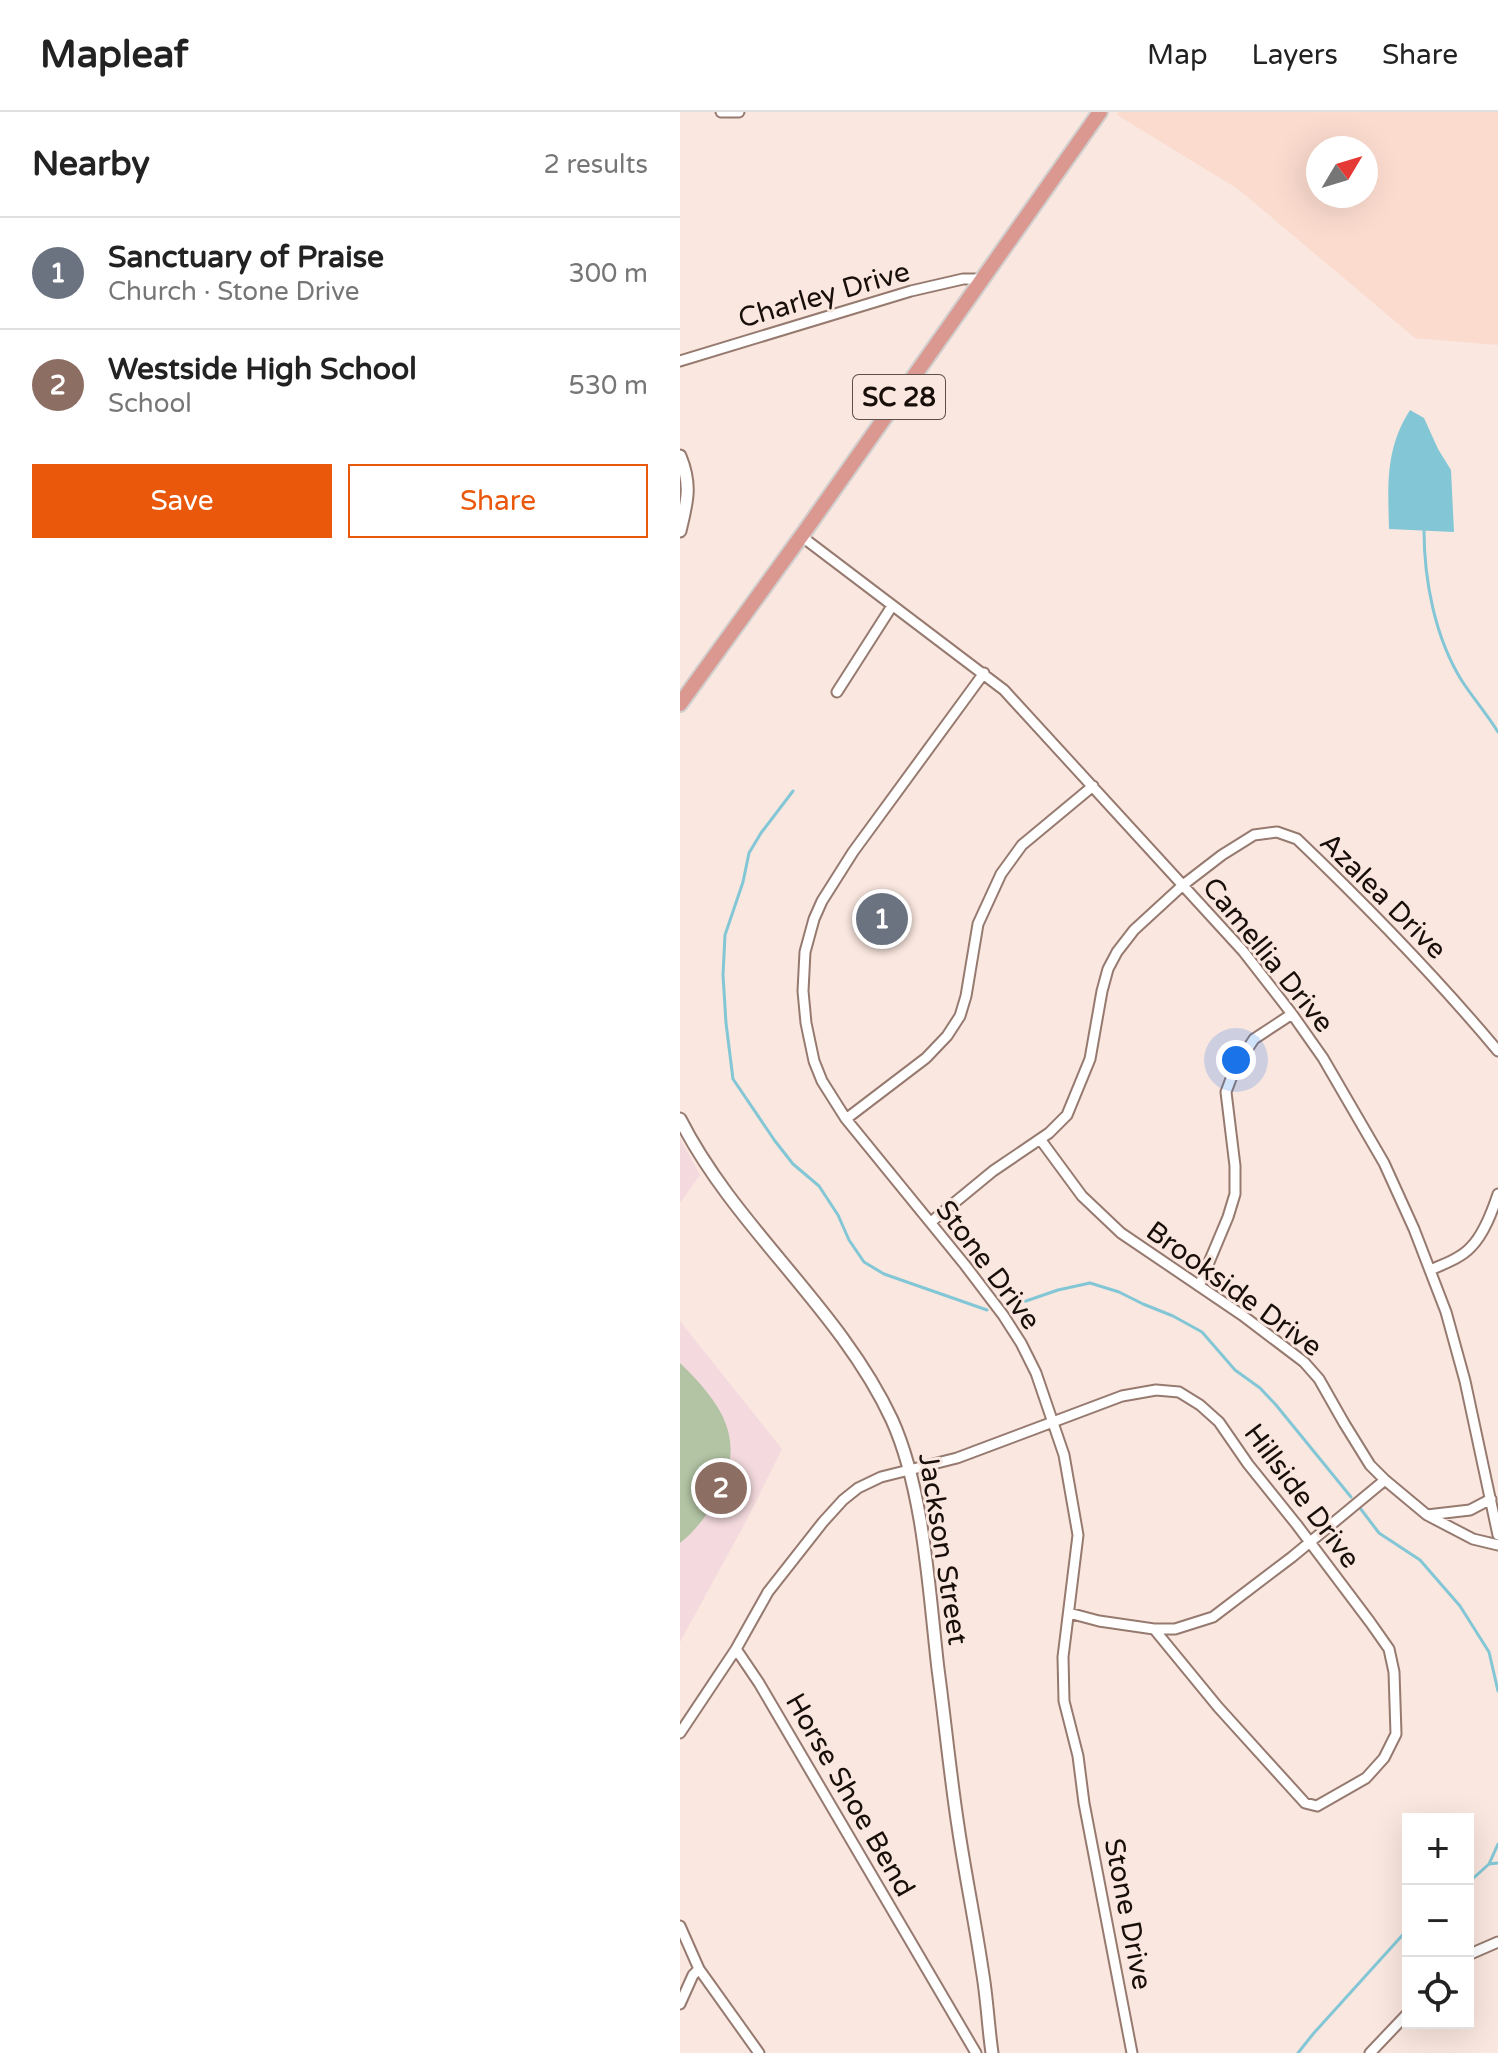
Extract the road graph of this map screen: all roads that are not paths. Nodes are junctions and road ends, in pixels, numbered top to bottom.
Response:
1 (721, 112) edge
2 (739, 112) edge
3 (1100, 112) edge
4 (982, 279) junction
5 (680, 361) edge
6 (680, 456) edge
7 (680, 531) edge
8 (801, 536) junction
9 (892, 606) junction
10 (984, 673) junction
11 (697, 680) junction
12 (680, 682) edge
13 (837, 692) dead end
14 (680, 704) edge
15 (1093, 786) junction
16 (1183, 885) junction
17 (1292, 1014) junction
18 (1498, 1051) edge
19 (680, 1119) edge
20 (846, 1119) junction
21 (1040, 1139) junction
22 (1498, 1194) edge
23 (931, 1222) junction
24 (1430, 1270) junction
25 (1199, 1286) junction
26 (1052, 1422) junction
27 (909, 1471) junction
28 (1385, 1480) junction
29 (1491, 1499) junction
30 (1427, 1515) junction
31 (1498, 1535) edge
32 (1309, 1542) junction
33 (1498, 1545) edge
34 (1069, 1613) junction
35 (1154, 1629) junction
36 (736, 1649) junction
37 (680, 1733) edge
38 (680, 1926) edge
39 (1498, 1942) edge
40 (1474, 1952) edge
41 (699, 1969) junction
42 (680, 2004) edge
43 (1402, 2019) edge
44 (759, 2053) edge
45 (976, 2053) edge
46 (992, 2053) edge
47 (1132, 2053) edge
48 (1370, 2053) edge

1 - 2 street
3 - 4 highway, SC 28
4 - 5 street, Charley Drive
4 - 8 highway, SC 28
6 - 7 street
8 - 9 street, Camellia Drive
8 - 11 highway, SC 28
9 - 10 street, Camellia Drive
9 - 13 street
10 - 15 street, Camellia Drive
10 - 20 street, Stone Drive
11 - 12 highway
11 - 14 highway, SC 28
15 - 16 street, Camellia Drive
15 - 20 street
16 - 17 street, Camellia Drive
16 - 18 street, Azalea Drive
16 - 21 street, Azalea Drive
17 - 24 street, Camellia Drive
17 - 25 street
19 - 27 street, Jackson Street
20 - 23 street, Stone Drive
21 - 23 street, Azalea Drive
21 - 25 street, Brookside Drive
22 - 24 street
23 - 26 street, Stone Drive
24 - 29 street, Camellia Drive
25 - 28 street, Brookside Drive
26 - 27 street, Hillside Drive
26 - 32 street, Hillside Drive
26 - 34 street, Stone Drive
27 - 36 street, Hillside Drive
27 - 46 street, Jackson Street
28 - 30 street, Brookside Drive
28 - 32 street
29 - 30 street
29 - 31 street, Camellia Drive
30 - 33 street, Brookside Drive
32 - 35 street
32 - 35 street, Hillside Drive
34 - 35 street
34 - 47 street, Stone Drive
36 - 37 street
36 - 45 street, Horse Shoe Bend
38 - 41 street
39 - 40 street
41 - 42 street
41 - 44 street
43 - 48 street

